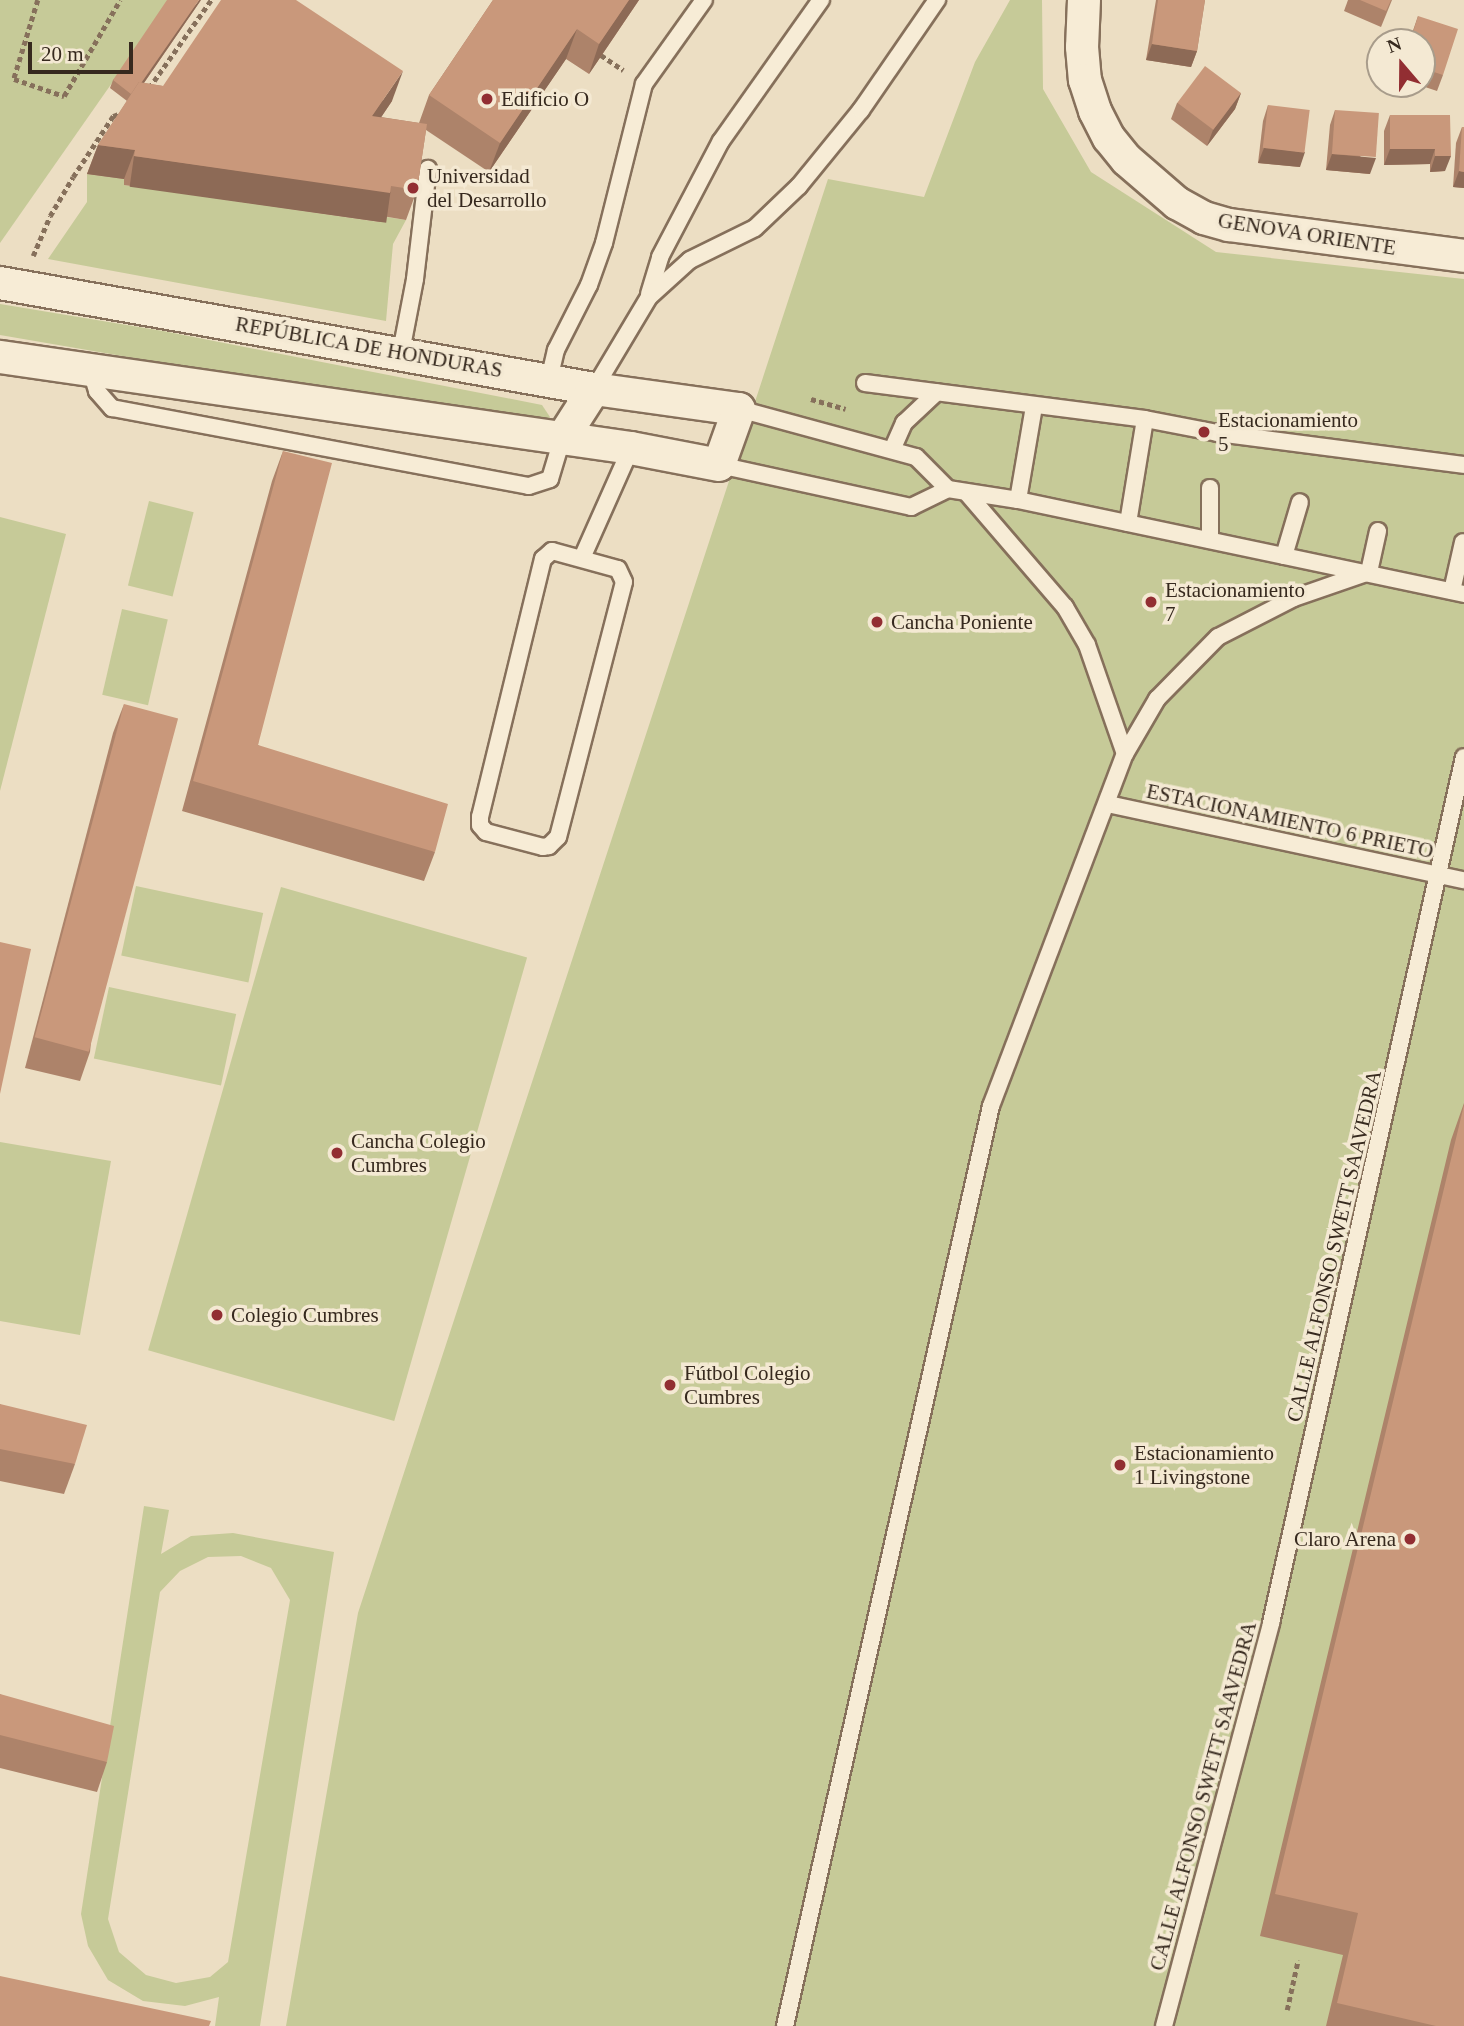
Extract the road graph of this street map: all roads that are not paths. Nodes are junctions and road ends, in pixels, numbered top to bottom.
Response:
1 (705, 0) edge
2 (821, 0) edge
3 (937, 0) edge
4 (1084, 0) edge
5 (428, 169) edge
6 (1464, 256) edge
7 (10, 284) edge
8 (649, 297) junction
9 (401, 352) junction
10 (0, 357) edge
11 (91, 371) junction
12 (549, 380) junction
13 (865, 383) dead end
14 (594, 389) junction
15 (937, 392) junction
16 (1034, 406) junction
17 (739, 409) junction
18 (1145, 419) junction
19 (562, 439) junction
20 (631, 448) junction
21 (892, 450) junction
22 (719, 465) junction
23 (1464, 465) edge
24 (1210, 488) dead end
25 (948, 489) junction
26 (966, 492) junction
27 (1018, 500) junction
28 (1300, 502) dead end
29 (1128, 523) junction
30 (1378, 531) dead end
31 (1210, 540) junction
32 (1463, 542) edge
33 (1284, 556) junction
34 (582, 558) junction
35 (1368, 572) junction
36 (1458, 592) edge
37 (1125, 754) junction
38 (1464, 757) edge
39 (1108, 804) junction
40 (1439, 874) junction
41 (1464, 880) edge
42 (785, 2026) edge
43 (1164, 2026) edge

1 - 12 lane
2 - 8 lane
3 - 8 lane
4 - 6 street, GENOVA ORIENTE
5 - 9 lane
7 - 9 street, REPÚBLICA DE HONDURAS
8 - 14 lane
9 - 12 street, REPÚBLICA DE HONDURAS
10 - 11 street
11 - 19 street
11 - 19 lane
12 - 14 street, REPÚBLICA DE HONDURAS
13 - 15 lane
14 - 17 street, REPÚBLICA DE HONDURAS
14 - 19 street
15 - 16 lane
15 - 21 lane
16 - 18 lane
16 - 27 lane
17 - 21 lane
17 - 22 street
18 - 23 lane
18 - 29 lane
19 - 20 street
20 - 22 street
20 - 34 lane
21 - 25 lane
22 - 25 lane
24 - 31 lane
25 - 26 lane
26 - 27 lane
26 - 37 lane
27 - 29 lane
28 - 33 lane
29 - 31 lane
30 - 35 lane
31 - 33 lane
32 - 36 lane
33 - 35 lane
34 - 34 lane
35 - 36 lane
35 - 37 lane
37 - 39 lane
38 - 40 lane, CALLE ALFONSO SWETT SAAVEDRA
39 - 40 lane, ESTACIONAMIENTO 6 PRIETO
39 - 42 lane
40 - 41 lane, ESTACIONAMIENTO 6 PRIETO
40 - 43 lane, CALLE ALFONSO SWETT SAAVEDRA

